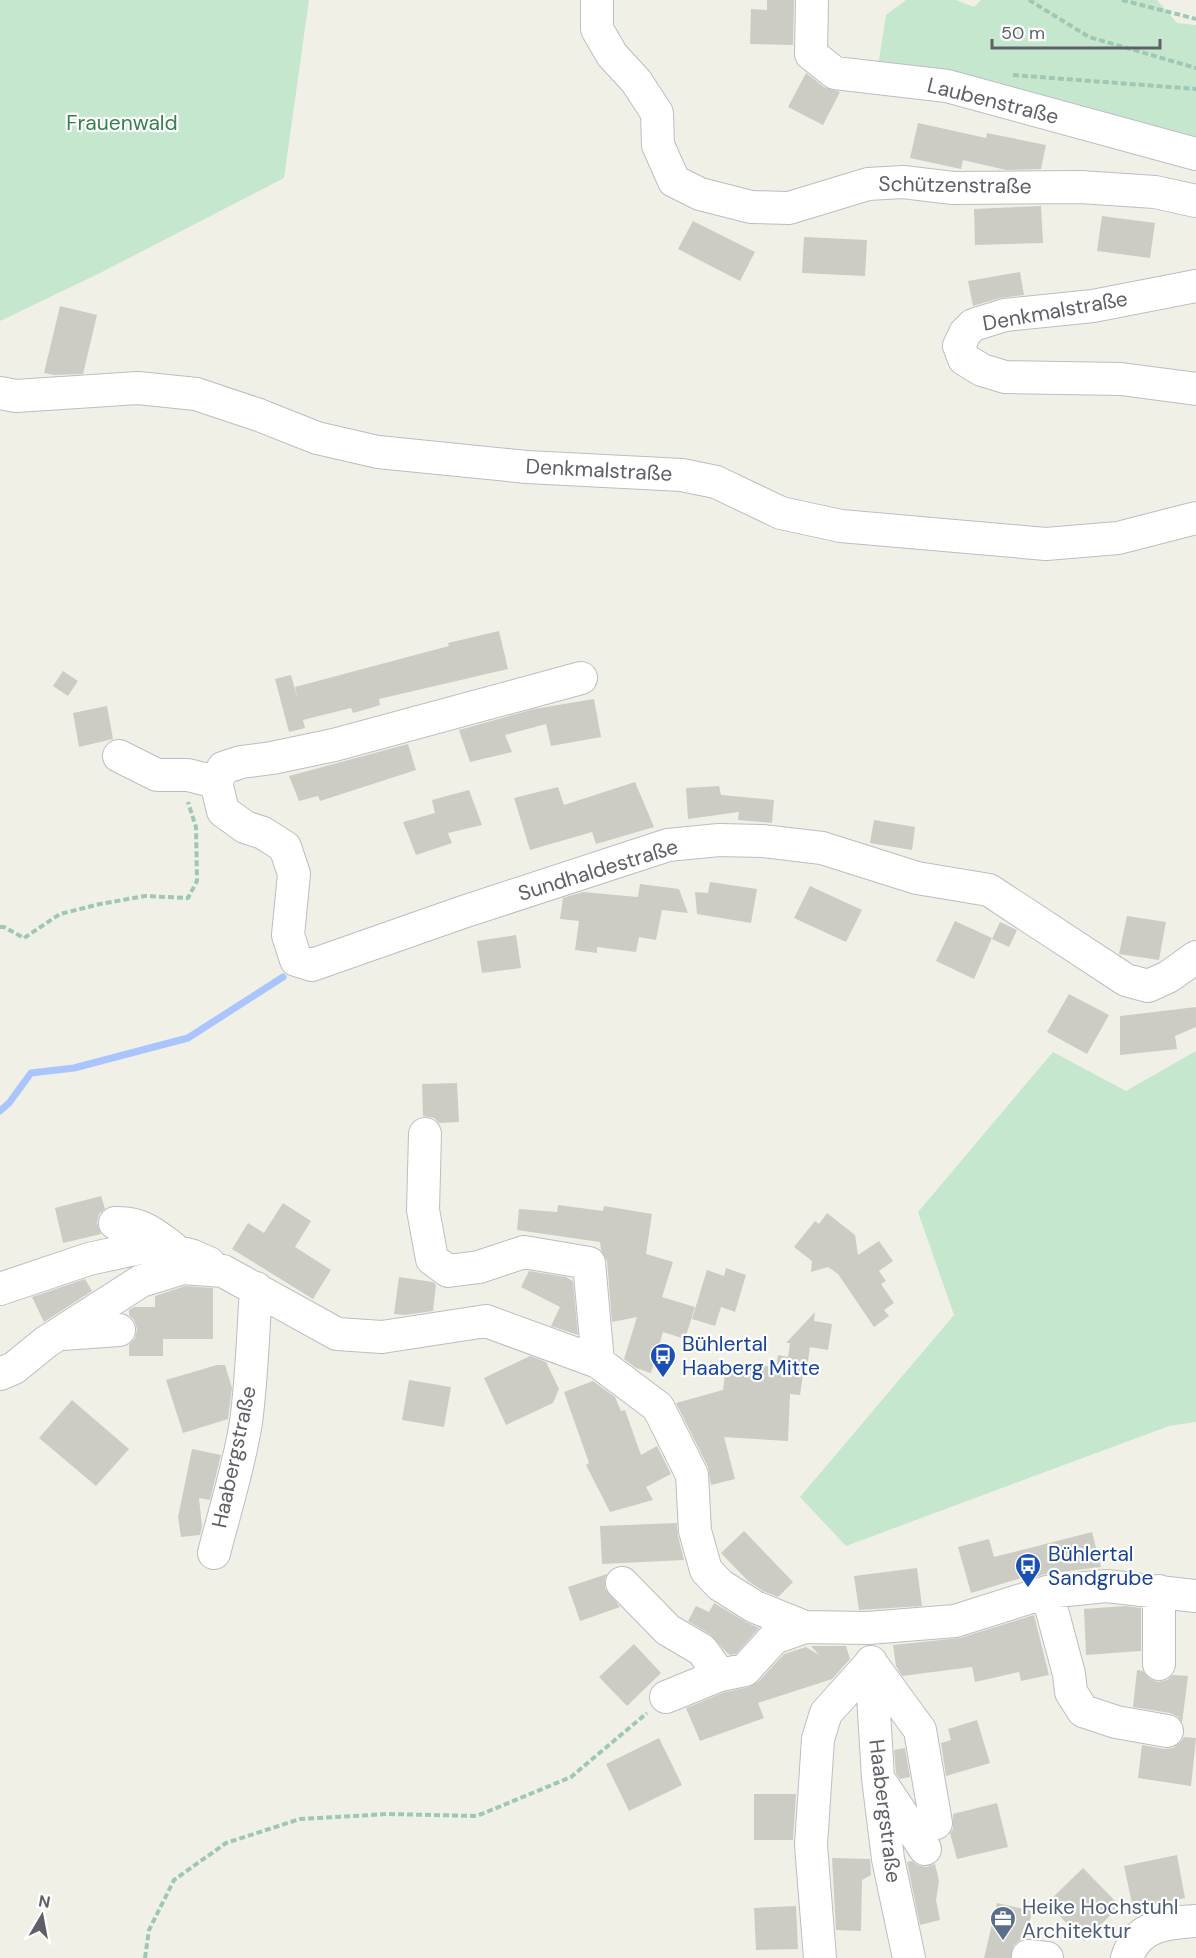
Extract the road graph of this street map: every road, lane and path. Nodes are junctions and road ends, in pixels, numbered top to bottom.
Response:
1 (597, 0) edge
2 (812, 0) edge
3 (1029, 0) edge
4 (1122, 0) edge
5 (1196, 19) edge
6 (1196, 68) edge
7 (1011, 75) dead end
8 (1196, 89) edge
9 (1196, 154) edge
10 (1196, 201) edge
11 (1196, 286) edge
12 (1196, 389) edge
13 (0, 393) edge
14 (1196, 518) edge
15 (580, 678) dead end
16 (119, 756) dead end
17 (202, 778) junction
18 (0, 927) edge
19 (1196, 957) edge
20 (425, 1134) dead end
21 (115, 1223) dead end
22 (176, 1251) junction
23 (223, 1270) junction
24 (256, 1288) junction
25 (0, 1289) edge
26 (119, 1330) dead end
27 (59, 1334) junction
28 (598, 1362) junction
29 (0, 1374) edge
30 (214, 1553) dead end
31 (622, 1583) dead end
32 (1159, 1591) junction
33 (1047, 1593) junction
34 (1196, 1596) edge
35 (805, 1627) junction
36 (868, 1628) junction
37 (871, 1663) junction
38 (1159, 1664) dead end
39 (720, 1675) junction
40 (666, 1697) joint
41 (1167, 1731) dead end
42 (878, 1778) junction
43 (1196, 1921) edge
44 (145, 1958) edge
45 (820, 1958) edge
46 (909, 1958) edge
47 (1127, 1958) edge

1 - 10 street, Schützenstraße
2 - 9 street, Laubenstraße
3 - 6 path
4 - 5 path
7 - 8 path
11 - 12 street, Denkmalstraße
13 - 14 street, Denkmalstraße
15 - 17 street
16 - 17 street
17 - 18 path
17 - 19 street, Sundhaldestraße
20 - 28 street
21 - 22 street
22 - 23 street
22 - 25 street
23 - 24 street
23 - 27 street
24 - 28 street
24 - 30 street, Haabergstraße
26 - 27 street
27 - 29 street
28 - 35 street
31 - 39 street
32 - 33 street
32 - 34 street
32 - 38 street
33 - 36 street
33 - 41 street
35 - 36 street
35 - 39 street
36 - 37 street, Haabergstraße
37 - 42 street, Haabergstraße
37 - 42 street, Haabergstraße
37 - 45 street
39 - 40 street
40 - 44 path
42 - 46 street, Haabergstraße
43 - 47 street

